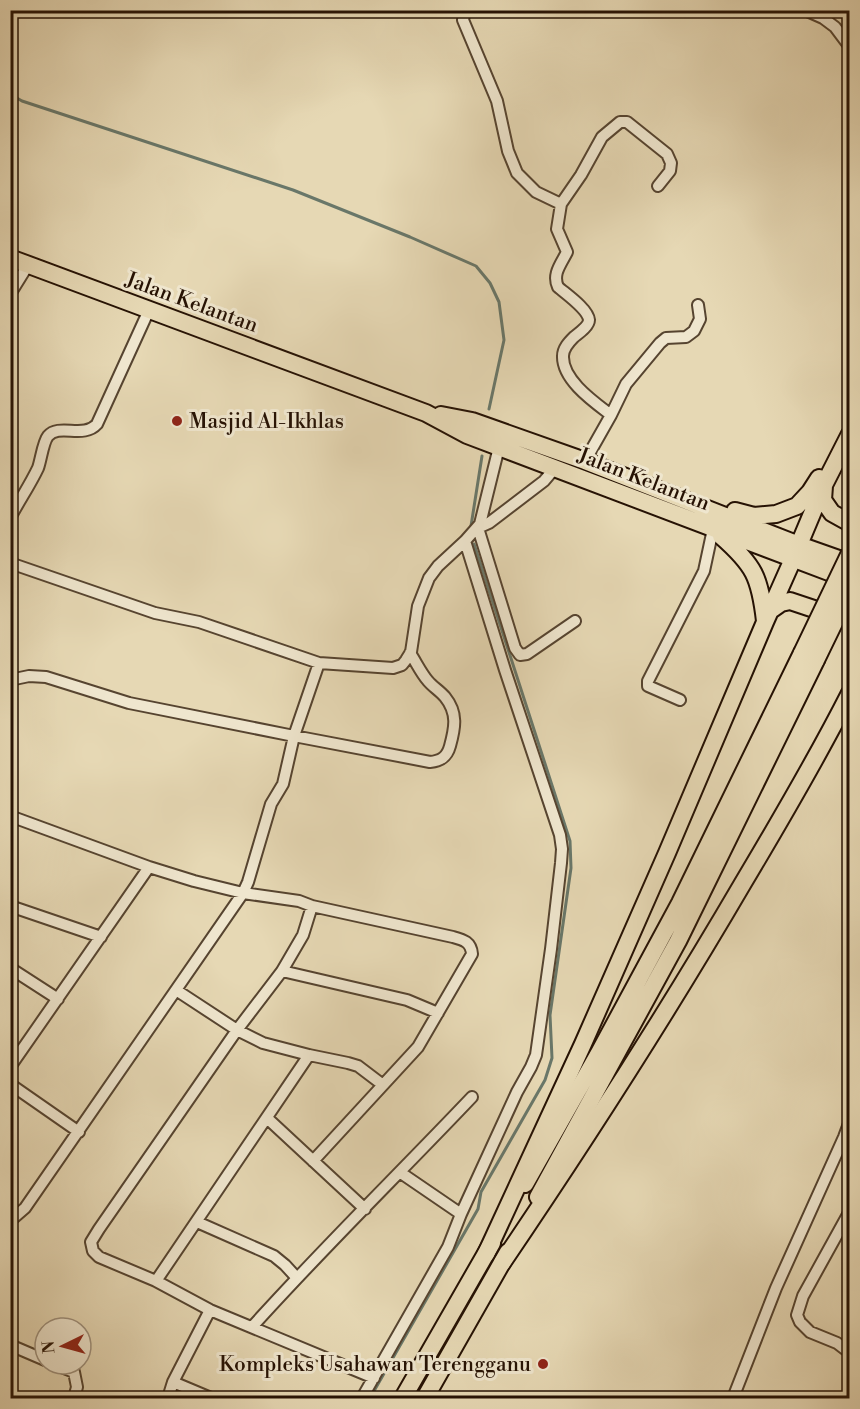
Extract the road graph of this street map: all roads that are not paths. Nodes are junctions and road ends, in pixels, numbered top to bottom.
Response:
1 (465, 10) edge
2 (806, 10) edge
3 (849, 47) edge
4 (658, 186) dead end
5 (561, 204) junction
6 (10, 258) edge
7 (28, 265) junction
8 (10, 294) edge
9 (698, 305) dead end
10 (149, 310) junction
11 (426, 413) junction
12 (611, 415) junction
13 (849, 434) edge
14 (500, 447) junction
15 (840, 451) junction
16 (585, 461) junction
17 (555, 468) junction
18 (824, 485) junction
19 (690, 503) junction
20 (10, 518) edge
21 (849, 523) edge
22 (478, 528) junction
23 (713, 529) junction
24 (465, 541) junction
25 (796, 552) junction
26 (849, 553) edge
27 (10, 563) edge
28 (849, 563) edge
29 (849, 580) edge
30 (849, 590) edge
31 (768, 616) junction
32 (575, 621) dead end
33 (849, 621) edge
34 (410, 653) junction
35 (809, 656) junction
36 (319, 663) junction
37 (10, 680) edge
38 (849, 693) edge
39 (680, 700) dead end
40 (849, 707) edge
41 (830, 733) junction
42 (294, 736) junction
43 (10, 816) edge
44 (149, 867) junction
45 (243, 893) junction
46 (10, 906) edge
47 (312, 906) junction
48 (101, 937) junction
49 (10, 968) edge
50 (282, 971) junction
51 (176, 990) junction
52 (58, 999) junction
53 (438, 1013) junction
54 (237, 1030) junction
55 (309, 1055) junction
56 (10, 1067) edge
57 (10, 1084) edge
58 (383, 1085) junction
59 (472, 1097) dead end
60 (267, 1118) junction
61 (849, 1121) edge
62 (79, 1131) junction
63 (313, 1161) junction
64 (401, 1173) junction
65 (364, 1209) junction
66 (849, 1211) edge
67 (461, 1214) junction
68 (10, 1221) edge
69 (197, 1222) junction
70 (486, 1254) junction
71 (502, 1263) junction
72 (297, 1278) junction
73 (156, 1281) junction
74 (210, 1310) junction
75 (252, 1327) junction
76 (10, 1345) edge
77 (849, 1353) edge
78 (33, 1355) edge
79 (75, 1376) edge
80 (374, 1378) junction
81 (173, 1382) junction
82 (74, 1398) edge
83 (168, 1398) edge
84 (211, 1398) edge
85 (362, 1398) edge
86 (403, 1398) edge
87 (425, 1398) edge
88 (733, 1398) edge

1 - 5 street
2 - 3 street
4 - 5 street
5 - 12 street
6 - 7 main road, Jalan Kelantan
7 - 8 street
7 - 10 main road, Jalan Kelantan
9 - 12 street
10 - 11 main road, Jalan Kelantan
10 - 20 street
11 - 14 main road, Jalan Kelantan
11 - 16 main road, Jalan Kelantan
12 - 16 street
13 - 15 main road
14 - 17 main road, Jalan Kelantan
14 - 22 street
15 - 18 main road
15 - 19 main road
16 - 19 main road, Jalan Kelantan
17 - 22 street
17 - 23 main road, Jalan Kelantan
18 - 21 main road
18 - 25 main road
19 - 25 main road, Jalan Kelantan
22 - 24 street
22 - 32 street
23 - 25 main road, Jalan Kelantan
23 - 31 main road
23 - 39 street
24 - 34 street
24 - 67 street
25 - 28 main road, Jalan Kelantan
25 - 29 main road, Jalan Kelantan
25 - 31 main road
26 - 35 main road, bridge
27 - 36 street
30 - 35 main road, bridge
31 - 33 main road
31 - 70 main road
34 - 36 street
34 - 42 street
35 - 70 main road
35 - 71 main road
36 - 42 street
37 - 42 street
38 - 41 main road
40 - 41 main road
41 - 71 main road
42 - 45 street
43 - 44 street
44 - 45 street
44 - 48 street
45 - 47 street
45 - 51 street
46 - 48 street
47 - 50 street
47 - 53 street
48 - 52 street
49 - 52 street
50 - 53 street
50 - 54 street
51 - 54 street
51 - 62 street
52 - 56 street
53 - 58 street
54 - 55 street
54 - 73 street
55 - 58 street
55 - 60 street
57 - 62 street
58 - 63 street
59 - 64 street
60 - 63 street
60 - 69 street
61 - 88 street
62 - 68 street
63 - 65 street
64 - 65 street
64 - 67 street
65 - 72 street
66 - 77 street
67 - 80 street
69 - 72 street
69 - 73 street
70 - 86 main road
71 - 87 main road
72 - 75 street
73 - 74 street
74 - 75 street
74 - 81 street
75 - 80 street
76 - 78 street
79 - 82 street
80 - 85 street
81 - 83 street
81 - 84 street

